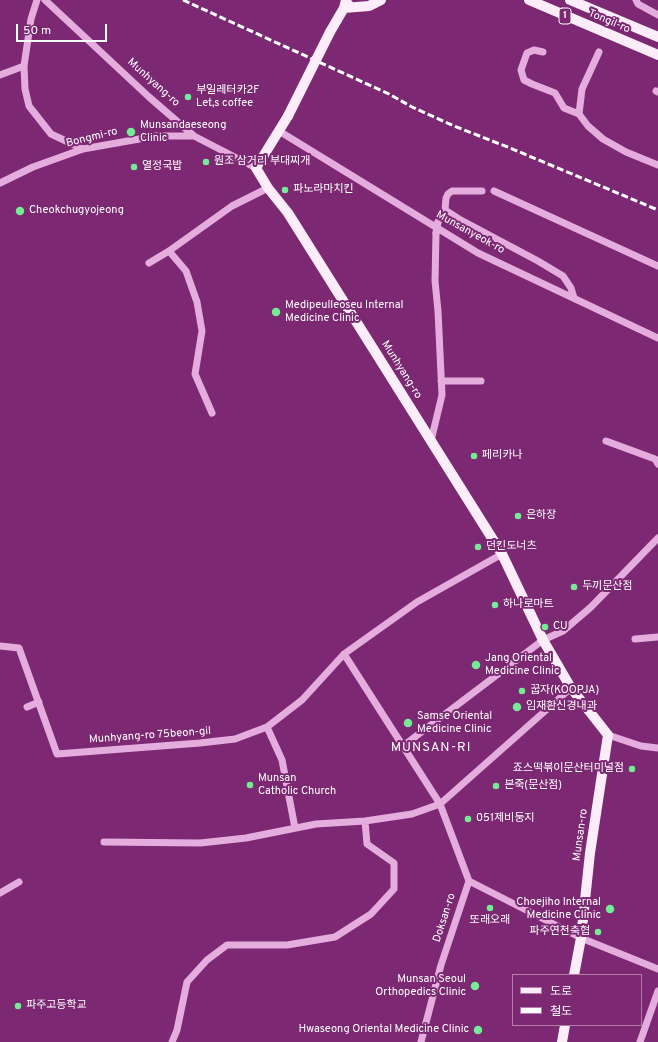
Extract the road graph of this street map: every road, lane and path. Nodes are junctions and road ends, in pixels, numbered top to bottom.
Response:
1 (37, 0) edge
2 (45, 0) edge
3 (352, 0) edge
4 (381, 0) edge
5 (529, 0) edge
6 (570, 0) edge
7 (636, 0) edge
8 (345, 4) edge
9 (658, 15) edge
10 (658, 37) edge
11 (544, 52) dead end
12 (599, 52) dead end
13 (658, 55) edge
14 (24, 66) junction
15 (0, 75) edge
16 (579, 114) junction
17 (279, 131) junction
18 (194, 136) junction
19 (83, 149) junction
20 (658, 165) edge
21 (256, 168) junction
22 (0, 183) edge
23 (268, 188) junction
24 (482, 191) dead end
25 (494, 191) dead end
26 (445, 210) junction
27 (169, 251) junction
28 (149, 263) dead end
29 (658, 266) edge
30 (574, 298) junction
31 (658, 338) edge
32 (441, 381) junction
33 (480, 381) dead end
34 (212, 413) dead end
35 (606, 440) dead end
36 (432, 441) junction
37 (658, 464) edge
38 (658, 538) edge
39 (502, 554) junction
40 (658, 637) edge
41 (635, 639) dead end
42 (543, 640) junction
43 (0, 646) edge
44 (344, 654) junction
45 (572, 688) junction
46 (39, 702) junction
47 (27, 707) dead end
48 (267, 727) junction
49 (608, 736) junction
50 (403, 746) junction
51 (658, 748) edge
52 (440, 804) junction
53 (365, 821) junction
54 (295, 828) junction
55 (104, 842) dead end
56 (469, 881) junction
57 (19, 882) dead end
58 (0, 893) edge
59 (581, 938) junction
60 (658, 969) edge
61 (574, 974) edge
62 (658, 991) edge
63 (565, 1026) edge
64 (172, 1042) edge
65 (421, 1042) edge
66 (562, 1042) edge
67 (640, 1042) edge

1 - 14 street
2 - 18 street, Munhyang-ro
3 - 8 main road
4 - 8 main road
5 - 13 main road, Tongil-ro / 1
6 - 10 main road, Tongil-ro / 1
7 - 9 street
8 - 17 main road, bridge
11 - 16 street
12 - 16 street
14 - 15 street
14 - 19 street
16 - 20 street
17 - 21 main road
17 - 30 street, Munsanyeok-ro
18 - 19 street, Bongmi-ro
18 - 21 street, Munhyang-ro
19 - 22 street, Bongmi-ro
21 - 23 main road, Munhyang-ro
23 - 27 street
23 - 36 main road, Munhyang-ro
24 - 26 street
25 - 29 street
26 - 30 street
26 - 32 street, bridge
27 - 28 street
27 - 34 street
30 - 31 street, Munsanyeok-ro
32 - 33 street
32 - 36 street
35 - 37 street
36 - 39 main road, Munhyang-ro
38 - 42 street
39 - 42 main road, Munhyang-ro
39 - 44 street, Munhyang-ro 75beon-gil
40 - 41 street
42 - 45 main road, Munhyang-ro
42 - 50 street
43 - 46 street, Munhyang-ro 75beon-gil
44 - 48 street, Munhyang-ro 75beon-gil
44 - 50 street
45 - 49 main road, Munhyang-ro
45 - 52 street
46 - 47 street
46 - 48 street, Munhyang-ro 75beon-gil
48 - 54 street
49 - 51 street
49 - 59 main road, Munsan-ro
50 - 52 street
52 - 53 street
52 - 56 street
53 - 54 street
53 - 64 street
54 - 55 street
56 - 59 street
56 - 65 street, Doksan-ro
57 - 58 street
59 - 60 street
59 - 61 main road, Munsan-ro
62 - 67 street
63 - 66 main road

